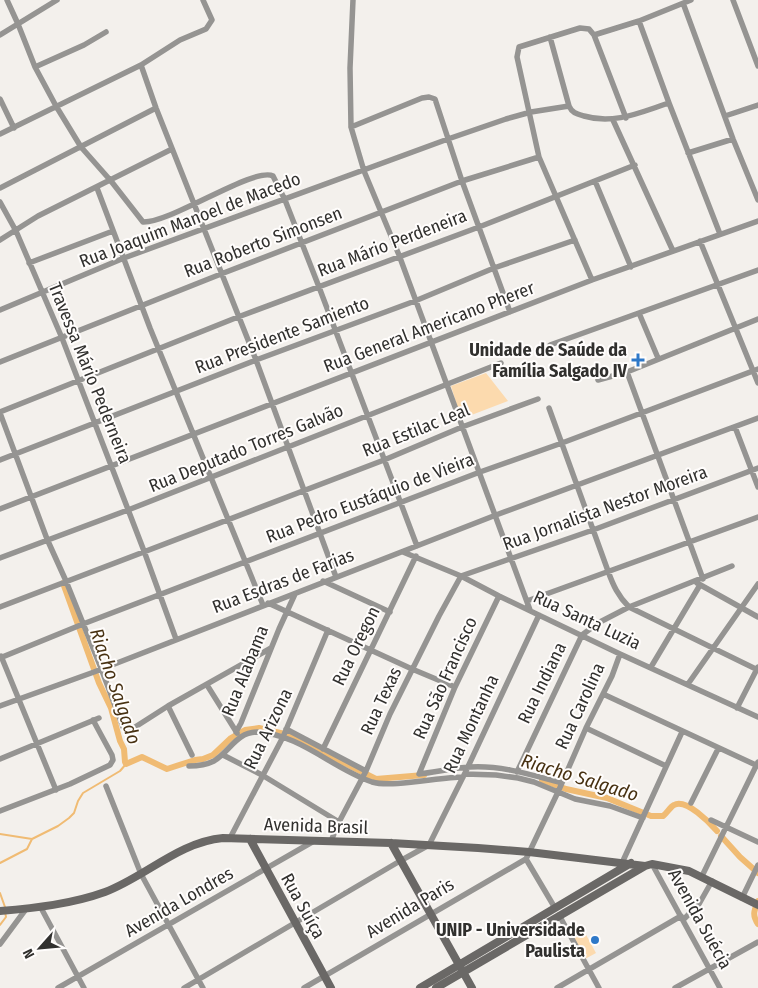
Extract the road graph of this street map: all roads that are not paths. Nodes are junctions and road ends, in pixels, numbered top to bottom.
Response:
1 (7, 0) edge
2 (57, 0) edge
3 (353, 0) edge
4 (691, 0) edge
5 (733, 0) edge
6 (205, 1) edge
7 (683, 3) junction
8 (639, 21) junction
9 (18, 24) junction
10 (106, 32) dead end
11 (0, 35) edge
12 (594, 35) junction
13 (550, 37) junction
14 (758, 64) edge
15 (141, 65) junction
16 (35, 67) junction
17 (0, 99) edge
18 (669, 103) junction
19 (758, 105) edge
20 (56, 106) junction
21 (568, 106) junction
22 (156, 108) junction
23 (531, 112) junction
24 (725, 116) junction
25 (626, 118) junction
26 (613, 120) junction
27 (351, 127) junction
28 (14, 128) junction
29 (0, 134) edge
30 (448, 139) junction
31 (733, 139) junction
32 (81, 146) junction
33 (172, 149) junction
34 (688, 153) junction
35 (540, 157) junction
36 (635, 165) junction
37 (364, 171) junction
38 (111, 180) junction
39 (462, 181) junction
40 (594, 181) junction
41 (0, 188) edge
42 (97, 188) junction
43 (556, 195) junction
44 (285, 200) junction
45 (758, 200) edge
46 (0, 202) edge
47 (195, 204) junction
48 (382, 213) junction
49 (758, 221) edge
50 (479, 226) junction
51 (204, 228) junction
52 (16, 231) junction
53 (114, 231) junction
54 (720, 234) junction
55 (0, 240) edge
56 (575, 240) junction
57 (700, 241) junction
58 (301, 244) junction
59 (673, 251) junction
60 (399, 255) junction
61 (124, 258) junction
62 (29, 262) junction
63 (631, 266) junction
64 (494, 268) junction
65 (758, 270) edge
66 (222, 274) junction
67 (592, 280) junction
68 (719, 284) junction
69 (319, 287) junction
70 (42, 293) junction
71 (415, 301) junction
72 (142, 306) junction
73 (0, 310) edge
74 (510, 312) junction
75 (640, 313) junction
76 (238, 317) junction
77 (758, 319) edge
78 (734, 327) junction
79 (335, 330) junction
80 (62, 338) junction
81 (431, 343) junction
82 (550, 345) dead end
83 (158, 348) junction
84 (658, 358) junction
85 (256, 360) junction
86 (0, 362) edge
87 (501, 363) dead end
88 (756, 370) edge
89 (627, 372) junction
90 (351, 373) junction
91 (598, 380) dead end
92 (78, 381) junction
93 (758, 383) edge
94 (447, 384) junction
95 (176, 391) junction
96 (538, 399) dead end
97 (271, 404) junction
98 (549, 408) dead end
99 (0, 412) edge
100 (642, 413) junction
101 (367, 416) junction
102 (758, 418) edge
103 (95, 423) junction
104 (462, 427) junction
105 (735, 427) junction
106 (193, 434) junction
107 (562, 443) junction
108 (287, 447) junction
109 (15, 455) junction
110 (658, 456) junction
111 (0, 460) edge
112 (384, 460) junction
113 (112, 466) junction
114 (758, 468) edge
115 (752, 470) junction
116 (480, 472) junction
117 (210, 478) junction
118 (576, 486) junction
119 (758, 487) edge
120 (304, 489) junction
121 (32, 498) junction
122 (674, 499) junction
123 (400, 503) junction
124 (0, 509) edge
125 (128, 510) junction
126 (496, 515) junction
127 (758, 517) edge
128 (227, 519) junction
129 (593, 530) junction
130 (320, 533) junction
131 (47, 539) junction
132 (689, 541) junction
133 (417, 546) junction
134 (144, 551) junction
135 (402, 552) junction
136 (416, 556) junction
137 (0, 558) edge
138 (512, 558) junction
139 (244, 563) junction
140 (732, 566) dead end
141 (608, 571) junction
142 (462, 576) junction
143 (336, 577) junction
144 (66, 580) junction
145 (323, 581) junction
146 (699, 582) junction
147 (758, 584) edge
148 (295, 594) junction
149 (161, 595) junction
150 (499, 596) junction
151 (527, 601) junction
152 (265, 604) junction
153 (0, 607) edge
154 (629, 607) junction
155 (742, 608) junction
156 (530, 610) junction
157 (287, 612) junction
158 (390, 612) junction
159 (539, 615) junction
160 (758, 617) edge
161 (80, 625) junction
162 (673, 629) junction
163 (328, 630) junction
164 (582, 635) junction
165 (176, 639) junction
166 (271, 648) junction
167 (712, 648) junction
168 (372, 651) junction
169 (620, 654) junction
170 (0, 657) edge
171 (652, 667) junction
172 (412, 669) junction
173 (758, 669) edge
174 (98, 670) junction
175 (688, 684) junction
176 (207, 685) junction
177 (455, 687) junction
178 (603, 694) junction
179 (18, 699) junction
180 (0, 706) edge
181 (168, 706) junction
182 (737, 708) junction
183 (758, 717) edge
184 (586, 728) junction
185 (682, 732) junction
186 (285, 733) junction
187 (36, 744) junction
188 (323, 749) junction
189 (718, 749) junction
190 (223, 754) junction
191 (192, 755) dead end
192 (0, 759) edge
193 (757, 764) edge
194 (189, 766) dead end
195 (666, 766) junction
196 (466, 772) junction
197 (517, 772) junction
198 (365, 773) junction
199 (262, 775) junction
200 (106, 786) dead end
201 (560, 788) junction
202 (56, 790) junction
203 (691, 803) dead end
204 (0, 811) edge
205 (643, 818) junction
206 (711, 820) dead end
207 (339, 822) junction
208 (725, 827) junction
209 (230, 838) junction
210 (250, 839) junction
211 (314, 841) junction
212 (331, 842) junction
213 (758, 842) edge
214 (391, 843) junction
215 (429, 846) junction
216 (527, 856) junction
217 (400, 861) junction
218 (622, 863) junction
219 (632, 863) junction
220 (648, 865) junction
221 (758, 866) edge
222 (265, 869) junction
223 (141, 874) junction
224 (702, 876) junction
225 (712, 881) junction
226 (742, 898) junction
227 (756, 903) edge
228 (40, 906) junction
229 (26, 909) junction
230 (0, 911) edge
231 (557, 912) junction
232 (431, 913) junction
233 (682, 918) junction
234 (297, 923) junction
235 (168, 925) junction
236 (758, 942) edge
237 (0, 944) edge
238 (462, 968) junction
239 (710, 968) junction
240 (588, 969) junction
241 (325, 976) junction
242 (77, 977) junction
243 (198, 980) junction
244 (58, 988) edge
245 (84, 988) edge
246 (184, 988) edge
247 (203, 988) edge
248 (304, 988) edge
249 (331, 988) edge
250 (420, 988) edge
251 (436, 988) edge
252 (472, 988) edge
253 (557, 988) edge
254 (598, 988) edge
255 (675, 988) edge
256 (720, 988) edge

1 - 9 street
2 - 9 street
3 - 27 street
4 - 7 street
5 - 14 street
6 - 15 street
7 - 8 street
7 - 24 street
8 - 12 street
8 - 18 street
9 - 11 street
9 - 16 street
10 - 16 street
12 - 13 street
12 - 25 street
13 - 21 street
13 - 23 street
15 - 20 street
15 - 22 street
16 - 20 street
17 - 28 street
18 - 25 street
18 - 34 street
19 - 24 street
20 - 28 street
20 - 32 street
21 - 23 street, Rua Joaquim Manoel de Macedo
21 - 26 street
22 - 32 street
22 - 33 street
23 - 30 street, Rua Joaquim Manoel de Macedo
23 - 35 street
24 - 31 street
25 - 26 street
26 - 36 street
27 - 30 street
27 - 37 street
28 - 29 street
30 - 37 street, Rua Joaquim Manoel de Macedo
30 - 39 street
31 - 34 street
31 - 45 street
32 - 38 street
32 - 41 street
33 - 38 street
33 - 47 street
34 - 54 street
35 - 39 street, Rua Roberto Simonsen
35 - 43 street
36 - 40 street, Rua Mário Perdeneira
36 - 59 street
37 - 44 street, Rua Joaquim Manoel de Macedo
37 - 48 street
38 - 42 street
38 - 47 street
39 - 48 street, Rua Roberto Simonsen
39 - 50 street
40 - 43 street, Rua Mário Perdeneira
40 - 63 street
42 - 52 street
42 - 53 street
43 - 50 street, Rua Mário Perdeneira
43 - 56 street
44 - 47 street
44 - 51 street, Rua Joaquim Manoel de Macedo
44 - 58 street
46 - 52 street, Travessa Mário Pederneira
47 - 51 street
48 - 58 street, Rua Roberto Simonsen
48 - 60 street
49 - 54 street, Rua General Americano Pherer
50 - 60 street, Rua Mário Perdeneira
50 - 64 street
51 - 61 street, Rua Joaquim Manoel de Macedo
51 - 66 street
52 - 55 street
52 - 62 street, Travessa Mário Pederneira
53 - 61 street
53 - 62 street
54 - 57 street, Rua General Americano Pherer
56 - 64 street, Rua Presidente Samiento
56 - 67 street
57 - 59 street, Rua General Americano Pherer
57 - 68 street
58 - 66 street, Rua Roberto Simonsen
58 - 69 street
59 - 63 street, Rua General Americano Pherer
60 - 69 street, Rua Mário Perdeneira
60 - 71 street
61 - 70 street, Rua Joaquim Manoel de Macedo
61 - 72 street
62 - 70 street, Travessa Mário Pederneira
63 - 67 street, Rua General Americano Pherer
64 - 71 street, Rua Presidente Samiento
64 - 74 street
65 - 68 street
66 - 72 street, Rua Roberto Simonsen
66 - 76 street
67 - 74 street, Rua General Americano Pherer
68 - 75 street
68 - 78 street
69 - 76 street, Rua Mário Perdeneira
69 - 79 street
70 - 73 street, Rua Joaquim Manoel de Macedo
70 - 80 street, Travessa Mário Pederneira
71 - 79 street, Rua Presidente Samiento
71 - 81 street
72 - 80 street, Rua Roberto Simonsen
72 - 83 street
74 - 81 street, Rua General Americano Pherer
75 - 82 street
75 - 84 street
76 - 83 street, Rua Mário Perdeneira
76 - 85 street
77 - 78 street
78 - 84 street
78 - 88 street
79 - 85 street, Rua Presidente Samiento
79 - 90 street
80 - 86 street, Rua Roberto Simonsen
80 - 92 street, Travessa Mário Pederneira
81 - 90 street, Rua General Americano Pherer
81 - 94 street
83 - 92 street, Rua Mário Perdeneira
83 - 95 street
84 - 89 street
85 - 95 street, Rua Presidente Samiento
85 - 97 street
87 - 94 street, Rua Deputado Torres Galvão
88 - 93 street
88 - 100 street, Rua Pedro Eustáquio de Vieira
89 - 91 street
89 - 100 street
90 - 97 street, Rua General Americano Pherer
90 - 101 street
92 - 99 street, Rua Mário Perdeneira
92 - 103 street, Travessa Mário Pederneira
94 - 101 street, Rua Deputado Torres Galvão
94 - 104 street
95 - 103 street, Rua Presidente Samiento
95 - 106 street
96 - 104 street, Rua Estilac Leal
97 - 106 street, Rua General Americano Pherer
97 - 108 street
98 - 107 street
99 - 109 street
100 - 107 street, Rua Pedro Eustáquio de Vieira
100 - 110 street
101 - 108 street, Rua Deputado Torres Galvão
101 - 112 street
102 - 105 street, Rua Esdras de Farias
103 - 109 street, Rua Presidente Samiento
103 - 113 street, Travessa Mário Pederneira
104 - 112 street, Rua Estilac Leal
104 - 116 street
105 - 110 street, Rua Esdras de Farias
105 - 115 street
106 - 113 street, Rua General Americano Pherer
106 - 117 street
107 - 116 street, Rua Pedro Eustáquio de Vieira
107 - 118 street
108 - 117 street, Rua Deputado Torres Galvão
108 - 120 street
109 - 111 street, Rua Presidente Samiento
109 - 121 street
110 - 118 street, Rua Esdras de Farias
110 - 122 street
112 - 120 street, Rua Estilac Leal
112 - 123 street
113 - 121 street, Rua General Americano Pherer
113 - 125 street, Travessa Mário Pederneira
114 - 115 street, Rua Jornalista Nestor Moreira
115 - 119 street
115 - 122 street, Rua Jornalista Nestor Moreira
116 - 123 street, Rua Pedro Eustáquio de Vieira
116 - 126 street
117 - 125 street, Rua Deputado Torres Galvão
117 - 128 street
118 - 126 street, Rua Esdras de Farias
118 - 129 street
120 - 128 street, Rua Estilac Leal
120 - 130 street
121 - 124 street, Rua General Americano Pherer
121 - 131 street
122 - 129 street, Rua Jornalista Nestor Moreira
122 - 132 street
123 - 130 street, Rua Pedro Eustáquio de Vieira
123 - 133 street
125 - 131 street, Rua Deputado Torres Galvão
125 - 134 street, Travessa Mário Pederneira
126 - 133 street, Rua Esdras de Farias
126 - 138 street
127 - 132 street
128 - 134 street, Rua Estilac Leal
128 - 139 street
129 - 138 street, Rua Jornalista Nestor Moreira
129 - 141 street
130 - 139 street, Rua Pedro Eustáquio de Vieira
130 - 143 street
131 - 137 street, Rua Deputado Torres Galvão
131 - 144 street
132 - 141 street
132 - 146 street
133 - 135 street, Rua Esdras de Farias
134 - 144 street, Rua Estilac Leal
134 - 149 street, Travessa Mário Pederneira
135 - 136 street, Rua Santa Luzia
135 - 143 street, Rua Esdras de Farias
136 - 142 street, Rua Santa Luzia
136 - 158 street, Rua Oregon
138 - 142 street, Rua Jornalista Nestor Moreira
138 - 151 street
139 - 149 street, Rua Pedro Eustáquio de Vieira
139 - 152 street
140 - 146 street
141 - 151 street
141 - 154 street
142 - 150 street, Rua Santa Luzia
142 - 172 street, Rua Texas
143 - 145 street, Rua Esdras de Farias
144 - 153 street, Rua Estilac Leal
144 - 161 street
145 - 148 street, Rua Esdras de Farias
145 - 158 street
146 - 154 street
146 - 155 street
146 - 162 street
147 - 155 street
148 - 152 street, Rua Esdras de Farias
148 - 157 street, Rua Alabama
149 - 161 street, Rua Pedro Eustáquio de Vieira
149 - 165 street, Travessa Mário Pederneira
150 - 156 street, Rua Santa Luzia
150 - 177 street, Rua São Francisco
151 - 156 street
152 - 157 street
152 - 165 street, Rua Esdras de Farias
154 - 162 street
154 - 164 street
155 - 160 street
155 - 167 street
156 - 159 street, Rua Santa Luzia
157 - 163 street
157 - 166 street, Rua Alabama
158 - 168 street, Rua Oregon
159 - 164 street, Rua Santa Luzia
159 - 196 street, Rua Montanha
161 - 170 street, Rua Pedro Eustáquio de Vieira
161 - 174 street
162 - 167 street
162 - 171 street
163 - 168 street
163 - 186 street, Rua Arizona
164 - 169 street, Rua Santa Luzia
164 - 197 street, Rua Indiana
165 - 174 street, Rua Esdras de Farias
166 - 176 street
166 - 176 street, Rua Alabama
167 - 173 street
167 - 175 street
168 - 172 street
168 - 188 street, Rua Oregon
169 - 171 street, Rua Santa Luzia
169 - 178 street, Rua Carolina
170 - 179 street
171 - 175 street, Rua Santa Luzia
172 - 177 street
172 - 198 street, Rua Texas
173 - 182 street
174 - 179 street, Rua Esdras de Farias
174 - 181 street
175 - 182 street, Rua Santa Luzia
176 - 181 street
177 - 196 street, Rua São Francisco
178 - 184 street, Rua Carolina
178 - 185 street
179 - 180 street, Rua Esdras de Farias
179 - 187 street
181 - 191 street
182 - 183 street, Rua Santa Luzia
184 - 195 street
184 - 201 street, Rua Carolina
185 - 189 street
185 - 195 street
186 - 188 street
186 - 190 street
186 - 198 street
186 - 199 street, Rua Arizona
187 - 192 street
187 - 202 street
187 - 202 street
188 - 198 street
189 - 193 street
189 - 203 street
190 - 194 street
190 - 199 street
193 - 208 street
195 - 205 street
196 - 197 street
196 - 198 street
196 - 201 street
196 - 215 street, Rua Montanha
197 - 201 street
198 - 207 street, Rua Texas
199 - 207 street
199 - 209 street, Rua Arizona
200 - 223 street
201 - 205 street
201 - 216 street, Rua Carolina
202 - 204 street
205 - 218 street
206 - 208 street
207 - 212 street, Rua Texas
208 - 213 street
208 - 224 street
209 - 210 street, Avenida Brasil
209 - 223 street, Avenida Brasil
210 - 211 street, Avenida Brasil
210 - 222 street, Rua Suíça
211 - 212 street, Avenida Brasil
211 - 222 street, Avenida Londres
212 - 214 street, Avenida Brasil
214 - 215 street, Avenida Brasil
214 - 217 street
215 - 216 street, Avenida Brasil
215 - 217 street
216 - 218 street, Avenida Brasil
216 - 231 street
216 - 232 street, Avenida Paris
217 - 232 street
217 - 234 street
218 - 219 street, Avenida Brasil
219 - 220 street, Avenida Brasil
219 - 231 street
220 - 224 street, Avenida Brasil
220 - 231 street
220 - 233 street, Avenida Suécia
221 - 226 street
222 - 234 street, Rua Suíça
222 - 235 street, Avenida Londres
223 - 228 street, Avenida Brasil
223 - 235 street
224 - 225 street, Avenida Brasil
225 - 226 street, Avenida Brasil
225 - 233 street
226 - 227 street, Avenida Brasil
228 - 229 street, Avenida Brasil
228 - 242 street
229 - 230 street, Avenida Brasil
229 - 237 street
231 - 238 street
231 - 240 street
232 - 238 street
232 - 241 street, Avenida Paris
233 - 239 street, Avenida Suécia
233 - 240 street
234 - 241 street, Rua Suíça
234 - 243 street
235 - 242 street, Avenida Londres
235 - 243 street
236 - 239 street
238 - 250 street
238 - 251 street
238 - 252 street
239 - 255 street
239 - 256 street, Avenida Suécia
240 - 253 street
240 - 254 street
241 - 248 street, Avenida Paris
241 - 249 street, Rua Suíça
242 - 244 street, Avenida Londres
242 - 245 street
243 - 246 street
243 - 247 street

